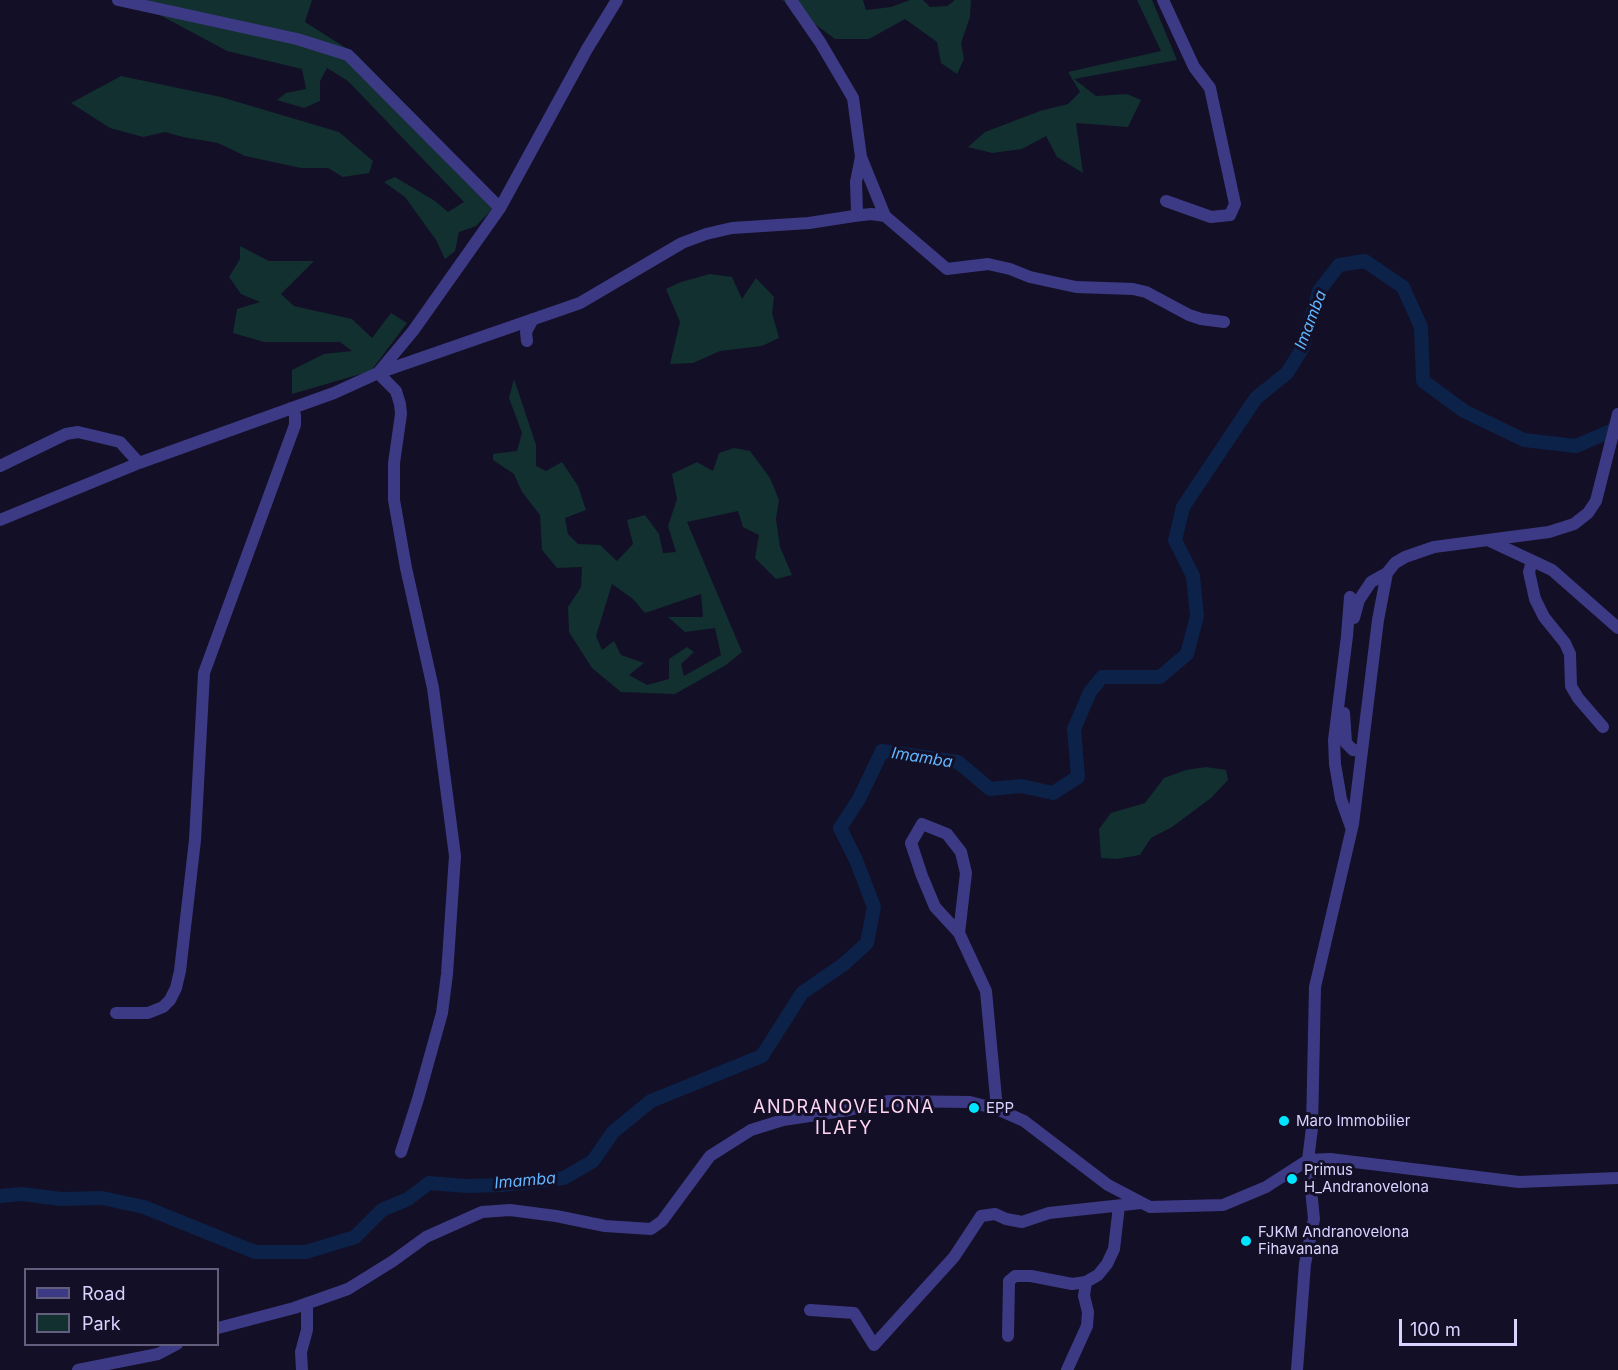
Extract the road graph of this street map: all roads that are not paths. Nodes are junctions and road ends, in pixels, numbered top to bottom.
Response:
1 (118, 0) edge
2 (617, 0) edge
3 (791, 0) edge
4 (1164, 0) edge
5 (861, 157) junction
6 (1166, 201) dead end
7 (500, 208) junction
8 (854, 216) junction
9 (885, 216) junction
10 (533, 319) junction
11 (1224, 322) dead end
12 (527, 341) dead end
13 (378, 373) junction
14 (291, 408) junction
15 (1618, 414) edge
16 (139, 463) junction
17 (0, 466) edge
18 (0, 520) edge
19 (1489, 540) junction
20 (1532, 561) junction
21 (1387, 573) junction
22 (1350, 597) dead end
23 (1618, 628) edge
24 (1603, 727) dead end
25 (1362, 751) junction
26 (1352, 828) junction
27 (959, 933) junction
28 (116, 1013) dead end
29 (997, 1109) junction
30 (402, 1152) dead end
31 (1308, 1160) junction
32 (1618, 1178) edge
33 (1142, 1203) junction
34 (1119, 1206) junction
35 (1086, 1282) junction
36 (307, 1303) junction
37 (810, 1310) dead end
38 (219, 1328) edge
39 (1008, 1336) dead end
40 (173, 1346) edge
41 (78, 1370) edge
42 (302, 1370) edge
43 (1067, 1370) edge
44 (1297, 1370) edge

1 - 7 street
2 - 7 street
3 - 5 street
4 - 6 street
5 - 8 street
5 - 9 street
7 - 13 street
8 - 9 street
8 - 10 street
9 - 11 street
10 - 12 street
10 - 13 street
13 - 14 street
13 - 30 street
14 - 16 street
14 - 28 street
15 - 19 street
16 - 17 street
16 - 18 street
19 - 20 street
19 - 21 street
20 - 23 street
20 - 24 street
21 - 25 street
21 - 25 street
22 - 26 street
25 - 26 street
26 - 31 street
27 - 27 street
27 - 29 street
29 - 33 street
29 - 36 street
31 - 32 street
31 - 33 street
31 - 44 street
33 - 34 street
34 - 35 street
34 - 37 street
35 - 39 street
35 - 43 street
36 - 38 street
36 - 42 street
40 - 41 street

